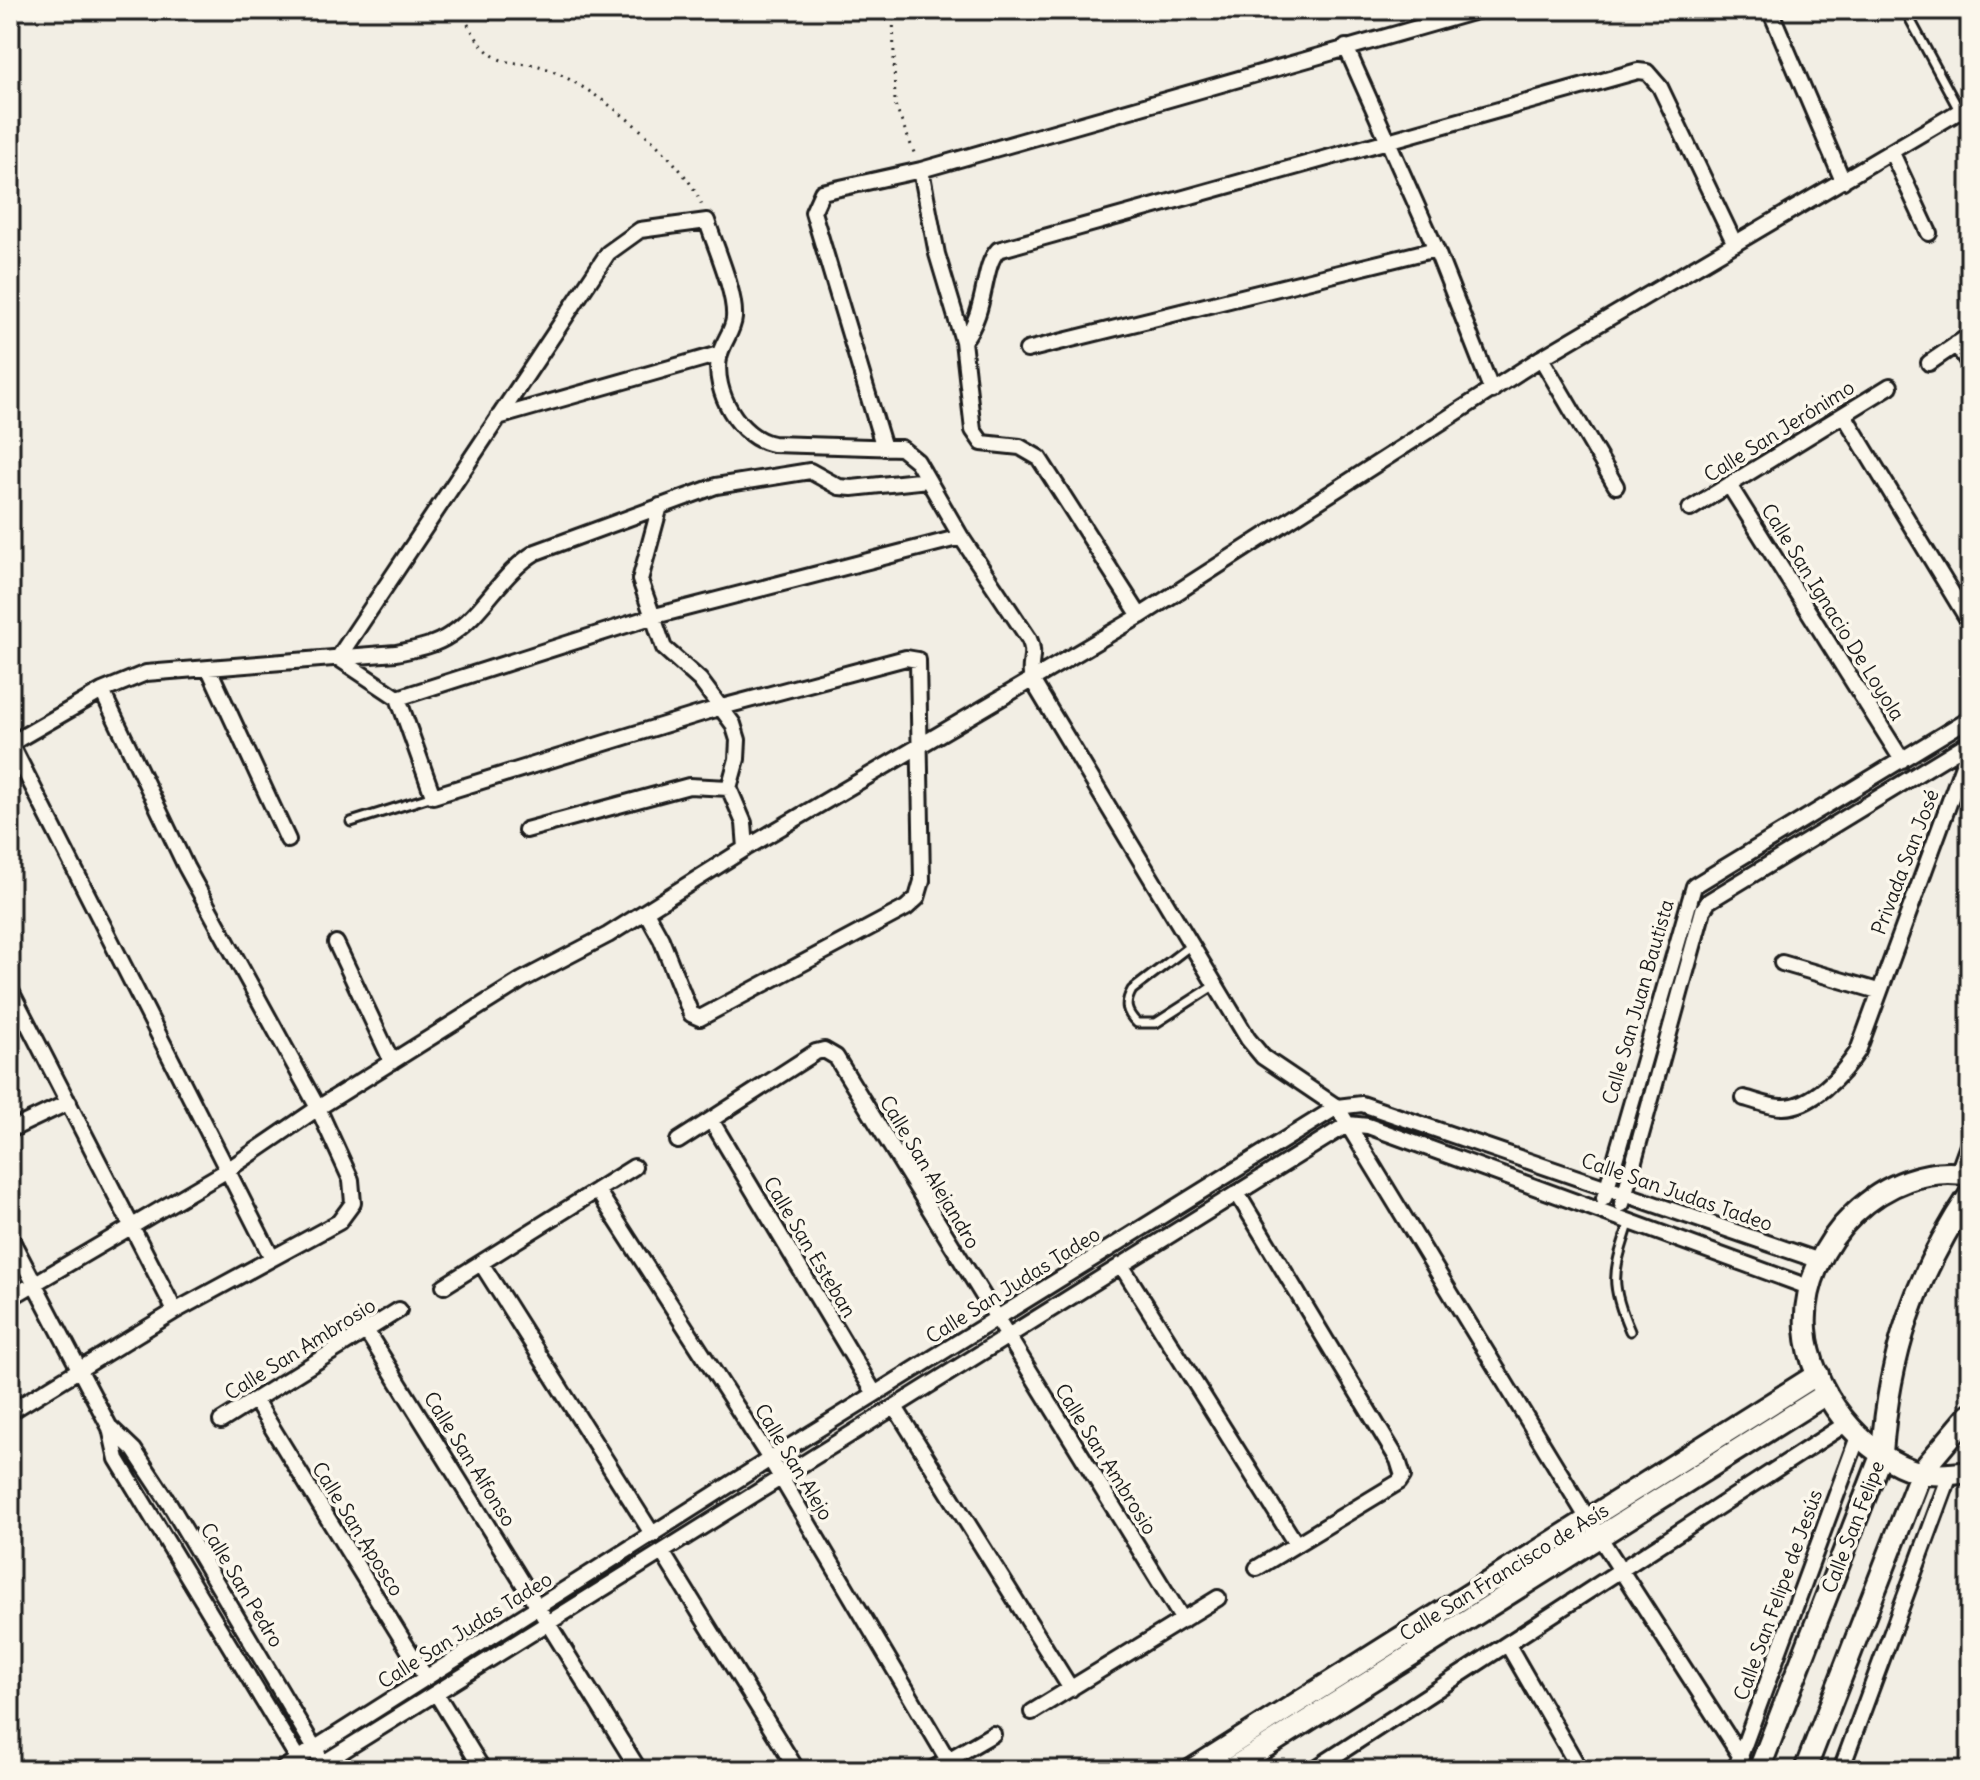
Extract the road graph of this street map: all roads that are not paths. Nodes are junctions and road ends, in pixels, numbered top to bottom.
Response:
1 (1480, 10) edge
2 (1770, 10) edge
3 (1905, 10) edge
4 (1346, 47) junction
5 (1965, 108) edge
6 (1386, 143) junction
7 (1892, 153) junction
8 (921, 170) junction
9 (1843, 181) junction
10 (1929, 233) dead end
11 (1735, 244) junction
12 (1436, 249) junction
13 (1970, 335) edge
14 (963, 341) junction
15 (1956, 344) junction
16 (1027, 350) dead end
17 (719, 354) junction
18 (1541, 358) junction
19 (1929, 363) dead end
20 (1970, 365) edge
21 (1890, 386) dead end
22 (1492, 391) junction
23 (1844, 415) junction
24 (498, 417) junction
25 (884, 448) junction
26 (928, 480) junction
27 (1729, 485) junction
28 (1616, 486) dead end
29 (660, 506) junction
30 (1690, 509) dead end
31 (961, 537) junction
32 (1140, 616) junction
33 (651, 617) junction
34 (1970, 623) edge
35 (338, 658) junction
36 (209, 669) junction
37 (1032, 680) junction
38 (102, 691) junction
39 (398, 698) junction
40 (722, 707) junction
41 (1970, 718) edge
42 (10, 744) edge
43 (1970, 744) edge
44 (922, 747) junction
45 (1902, 760) junction
46 (729, 788) junction
47 (433, 796) junction
48 (351, 822) dead end
49 (526, 830) dead end
50 (288, 840) dead end
51 (746, 848) junction
52 (646, 912) junction
53 (336, 943) dead end
54 (1191, 945) junction
55 (1782, 963) dead end
56 (1215, 985) junction
57 (10, 989) edge
58 (1878, 991) junction
59 (392, 1062) junction
60 (1744, 1098) dead end
61 (69, 1102) junction
62 (1337, 1107) junction
63 (318, 1108) junction
64 (711, 1120) junction
65 (1348, 1124) junction
66 (10, 1130) edge
67 (1970, 1140) edge
68 (678, 1141) dead end
69 (634, 1167) dead end
70 (226, 1171) junction
71 (1964, 1174) edge
72 (1606, 1189) junction
73 (597, 1190) junction
74 (1237, 1193) junction
75 (1970, 1194) edge
76 (1624, 1196) junction
77 (1601, 1209) junction
78 (1624, 1218) junction
79 (132, 1224) junction
80 (10, 1237) edge
81 (272, 1258) junction
82 (1820, 1261) junction
83 (481, 1263) junction
84 (1121, 1265) junction
85 (35, 1284) junction
86 (444, 1286) dead end
87 (1811, 1288) junction
88 (10, 1298) edge
89 (399, 1310) dead end
90 (175, 1311) junction
91 (996, 1319) junction
92 (1630, 1331) dead end
93 (367, 1332) junction
94 (1007, 1337) junction
95 (79, 1370) junction
96 (1818, 1374) junction
97 (875, 1394) junction
98 (1826, 1394) junction
99 (255, 1400) junction
100 (895, 1407) junction
101 (10, 1412) edge
102 (1970, 1414) edge
103 (221, 1421) dead end
104 (110, 1428) junction
105 (1853, 1428) junction
106 (1882, 1453) junction
107 (770, 1459) junction
108 (1921, 1472) junction
109 (1960, 1474) edge
110 (781, 1478) junction
111 (1588, 1519) junction
112 (653, 1535) junction
113 (1599, 1537) junction
114 (1296, 1544) junction
115 (662, 1552) junction
116 (1257, 1568) dead end
117 (1621, 1572) junction
118 (1218, 1598) dead end
119 (539, 1607) junction
120 (1183, 1620) junction
121 (548, 1623) junction
122 (1508, 1645) junction
123 (426, 1678) junction
124 (1071, 1689) junction
125 (436, 1693) junction
126 (1032, 1712) dead end
127 (993, 1734) dead end
128 (315, 1749) junction
129 (948, 1760) junction
130 (1576, 1763) dead end
131 (1738, 1763) edge
132 (301, 1765) edge
133 (321, 1768) edge
134 (281, 1770) edge
135 (483, 1770) edge
136 (639, 1770) edge
137 (797, 1770) edge
138 (931, 1770) edge
139 (1191, 1770) edge
140 (1229, 1770) edge
141 (1313, 1770) edge
142 (1759, 1770) edge
143 (1805, 1770) edge
144 (1841, 1770) edge

1 - 4 street
2 - 9 street
3 - 5 lane
4 - 6 street
4 - 8 street
5 - 7 street
6 - 11 street
6 - 12 street
6 - 14 street
7 - 9 street
7 - 10 street
8 - 14 street
8 - 25 street
9 - 11 street
11 - 18 street
12 - 16 street
12 - 22 street
13 - 15 street
14 - 32 street
15 - 19 street
15 - 20 street
17 - 24 street
17 - 24 street
17 - 25 street
18 - 22 street
18 - 28 street
21 - 23 street, Calle San Jerónimo
22 - 32 street
23 - 27 street, Calle San Jerónimo
23 - 34 street
24 - 35 street
25 - 26 street
26 - 29 street
26 - 31 street
27 - 30 street, Calle San Jerónimo
27 - 45 street, Calle San Ignacio De Loyola
29 - 33 street
29 - 35 street
31 - 33 street
31 - 37 street
32 - 37 street
33 - 39 street
33 - 40 street
35 - 36 street
35 - 39 street
36 - 38 street
36 - 50 street
37 - 44 street
37 - 54 street
38 - 42 street
38 - 63 street
39 - 47 street
40 - 44 street
40 - 46 street
40 - 47 street
41 - 45 street, Calle San Juan Bautista
42 - 70 street
43 - 58 street, Privada San José
43 - 76 street, Calle San Juan Bautista
44 - 51 street
44 - 52 street
45 - 72 street, Calle San Juan Bautista
46 - 49 street
46 - 51 street
47 - 48 lane
51 - 52 street
52 - 59 street
53 - 59 street
54 - 56 street
54 - 56 lane
55 - 58 street
56 - 62 street
57 - 61 street
58 - 60 street, Privada San José
59 - 63 street
61 - 66 street
61 - 79 street
62 - 65 street
62 - 72 street, Calle San Judas Tadeo
62 - 91 street, Calle San Judas Tadeo
63 - 70 street
63 - 81 street
64 - 68 street
64 - 91 street, Calle San Alejandro
64 - 97 street, Calle San Esteban
65 - 74 street, Calle San Judas Tadeo
65 - 77 street, Calle San Judas Tadeo
65 - 111 street
67 - 71 street
69 - 73 street
70 - 79 street
70 - 81 street
71 - 82 main road
72 - 76 street, Calle San Judas Tadeo
72 - 77 street, Calle San Juan Bautista
73 - 83 street
73 - 107 street, Calle San Alejo
74 - 84 street, Calle San Judas Tadeo
74 - 114 street
75 - 106 main road, Calle San Felipe
76 - 78 street, Calle San Juan Bautista
76 - 82 street, Calle San Judas Tadeo
77 - 78 street, Calle San Judas Tadeo
78 - 87 street, Calle San Judas Tadeo
78 - 92 lane
79 - 85 street
79 - 90 street
80 - 85 street, Calle San Pedro
81 - 90 street
82 - 87 main road
83 - 86 street
83 - 112 street
84 - 94 street, Calle San Judas Tadeo
84 - 114 street
85 - 88 street
85 - 95 street, Calle San Pedro
87 - 96 main road
89 - 93 street, Calle San Ambrosio
90 - 95 street
91 - 94 street, Calle San Ambrosio
91 - 97 street, Calle San Judas Tadeo
93 - 99 street, Calle San Ambrosio
93 - 119 street, Calle San Alfonso
94 - 100 street, Calle San Judas Tadeo
94 - 120 street, Calle San Ambrosio
95 - 101 street
95 - 104 street, Calle San Pedro
96 - 98 main road
96 - 111 main road, Calle San Francisco de Asís
97 - 107 street, Calle San Judas Tadeo
98 - 105 main road
98 - 113 main road, Calle San Francisco de Asís
99 - 103 street, Calle San Ambrosio
99 - 123 street, Calle San Aposco
100 - 110 street, Calle San Judas Tadeo
100 - 124 street
102 - 108 main road
104 - 128 street, Calle San Pedro
104 - 132 street, Calle San Pedro
105 - 106 main road
105 - 117 street
105 - 131 street, Calle San Felipe de Jesús
106 - 108 main road
106 - 142 main road, Calle San Felipe
107 - 110 street, Calle San Alejo
107 - 112 street, Calle San Judas Tadeo
108 - 109 main road
108 - 143 main road
109 - 144 street
110 - 115 street, Calle San Judas Tadeo
110 - 129 street, Calle San Alejo
111 - 113 street
111 - 139 main road, Calle San Francisco de Asís
112 - 119 street, Calle San Judas Tadeo
113 - 117 street
113 - 140 main road, Calle San Francisco de Asís
114 - 116 street
115 - 121 street, Calle San Judas Tadeo
115 - 137 street
117 - 122 street
117 - 131 street
118 - 120 street
119 - 121 street, Calle San Alfonso
119 - 123 street, Calle San Judas Tadeo
120 - 124 street
121 - 125 street, Calle San Judas Tadeo
121 - 136 street, Calle San Alfonso
122 - 130 street
122 - 141 street
123 - 128 street, Calle San Judas Tadeo
124 - 126 street
125 - 133 street, Calle San Judas Tadeo
125 - 135 street
127 - 129 street
128 - 132 street, Calle San Judas Tadeo
128 - 133 street, Calle San Pedro
129 - 138 street
132 - 134 street, Calle San Judas Tadeo

